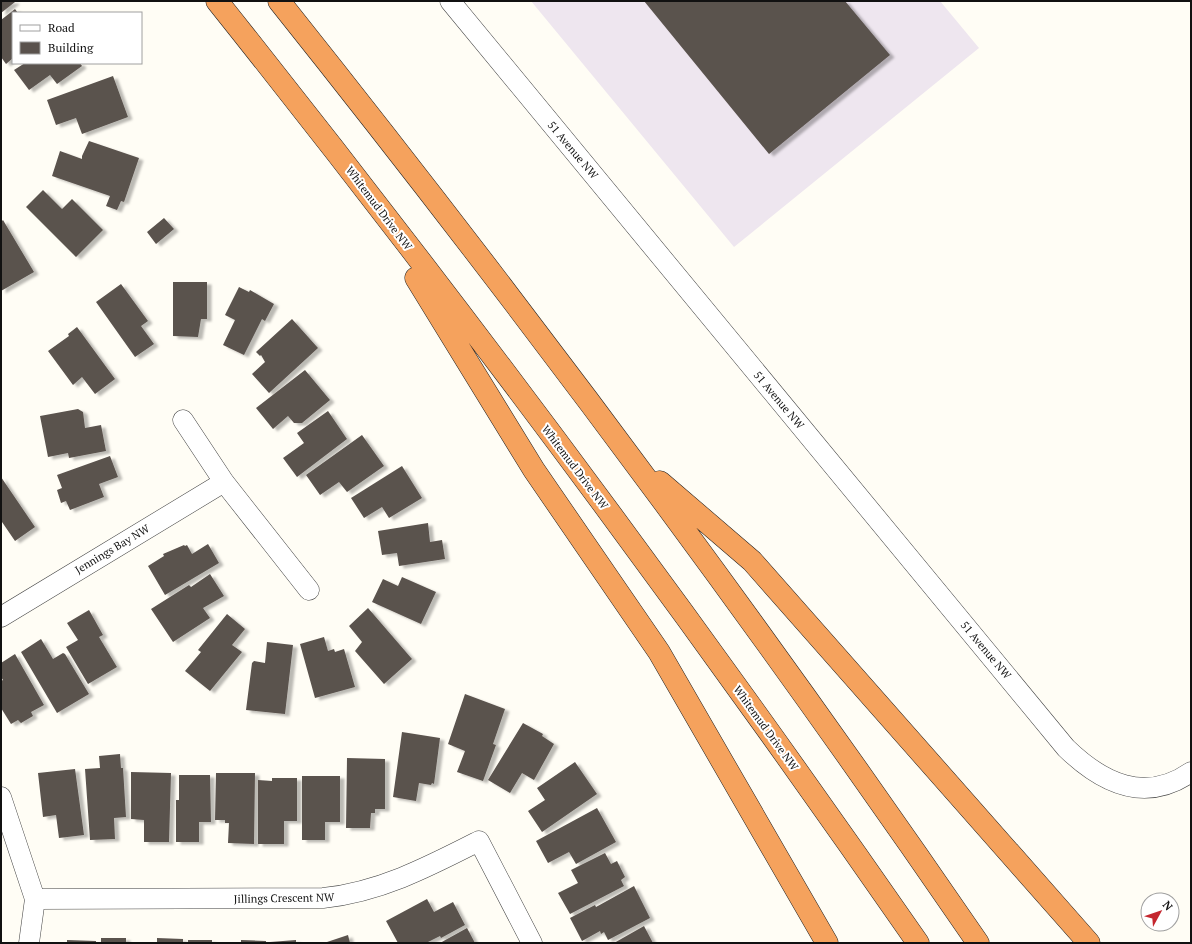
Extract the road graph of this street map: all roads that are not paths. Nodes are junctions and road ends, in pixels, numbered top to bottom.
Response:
1 (217, 1) edge
2 (279, 1) edge
3 (450, 1) edge
4 (346, 164) junction
5 (183, 420) dead end
6 (631, 457) junction
7 (224, 482) junction
8 (309, 590) dead end
9 (1, 617) edge
10 (1191, 772) edge
11 (1, 797) edge
12 (35, 899) junction
13 (29, 943) edge
14 (532, 943) edge
15 (827, 943) edge
16 (918, 943) edge
17 (978, 943) edge
18 (1089, 943) edge

1 - 4 highway, Whitemud Drive NW
2 - 6 highway
3 - 10 street, 51 Avenue NW
4 - 15 highway
4 - 16 highway, Whitemud Drive NW
5 - 7 street
6 - 17 highway
6 - 18 highway
7 - 8 street
7 - 9 street, Jennings Bay NW
11 - 12 street
12 - 13 street
12 - 14 street, Jillings Crescent NW

